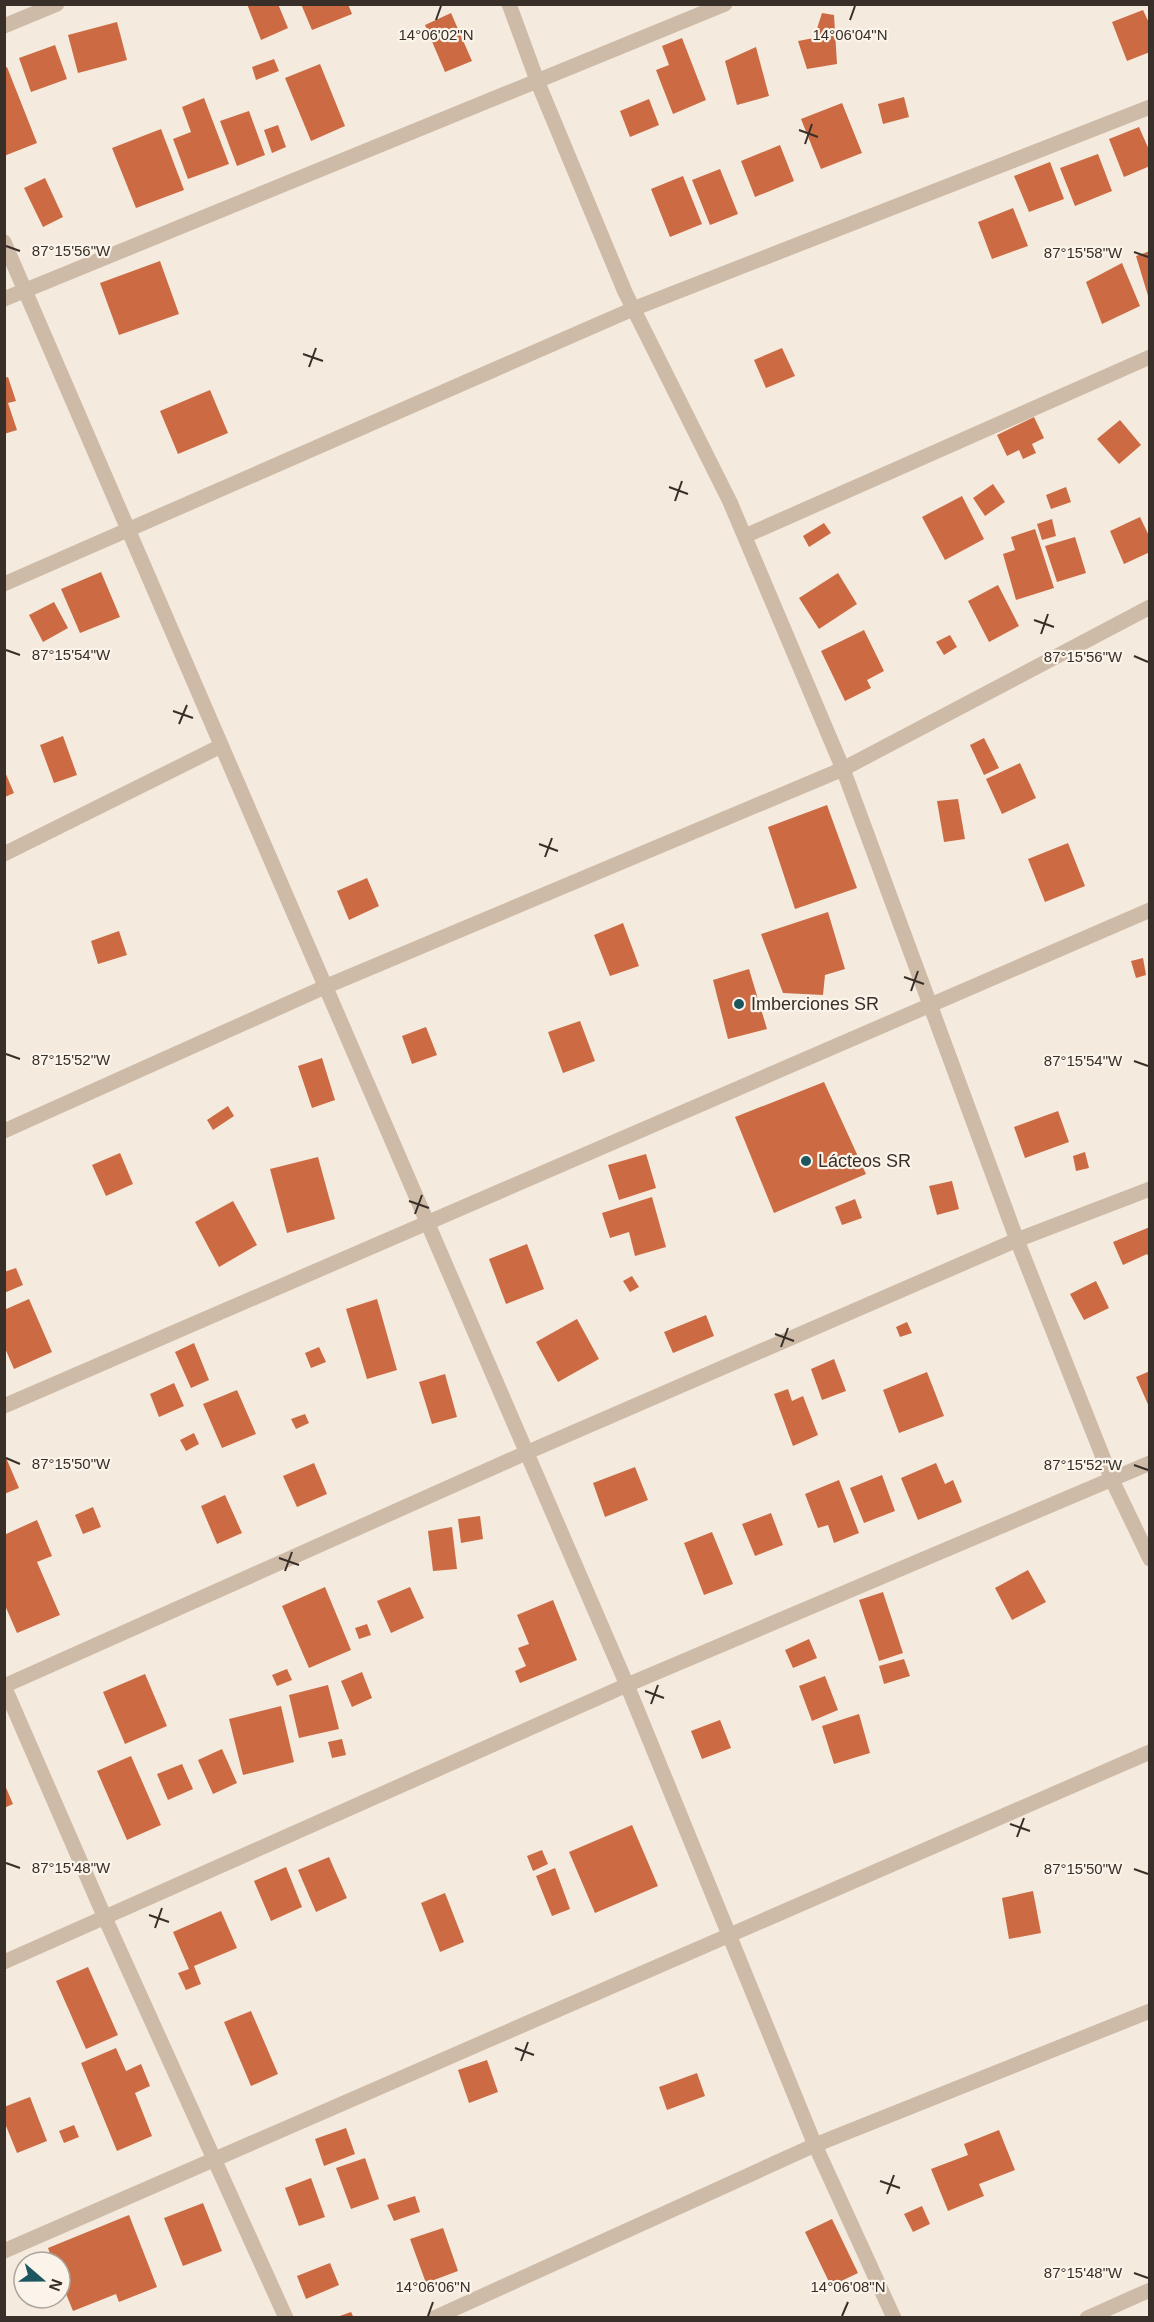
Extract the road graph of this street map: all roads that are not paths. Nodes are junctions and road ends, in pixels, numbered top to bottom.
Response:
1 (57, 4) edge
2 (509, 4) edge
3 (725, 4) edge
4 (4, 26) edge
5 (538, 83) junction
6 (1149, 107) edge
7 (4, 242) edge
8 (26, 289) junction
9 (4, 299) edge
10 (633, 309) junction
11 (1149, 357) edge
12 (128, 530) junction
13 (745, 536) junction
14 (4, 584) edge
15 (1149, 607) edge
16 (221, 746) junction
17 (843, 769) junction
18 (4, 854) edge
19 (1149, 910) edge
20 (327, 986) junction
21 (931, 1006) junction
22 (4, 1131) edge
23 (1149, 1189) edge
24 (428, 1221) junction
25 (1017, 1240) junction
26 (4, 1407) edge
27 (528, 1452) junction
28 (1149, 1464) edge
29 (1112, 1480) junction
30 (1149, 1559) edge
31 (627, 1685) junction
32 (5, 1686) edge
33 (1149, 1752) edge
34 (105, 1918) junction
35 (729, 1935) junction
36 (4, 1962) edge
37 (1149, 2011) edge
38 (815, 2145) junction
39 (213, 2160) junction
40 (4, 2252) edge
41 (1149, 2290) edge
42 (286, 2318) edge
43 (434, 2318) edge
44 (894, 2318) edge
45 (1087, 2318) edge

1 - 4 street
2 - 5 street
3 - 5 street
5 - 8 street
5 - 10 street
6 - 10 street
7 - 8 street
8 - 9 street
8 - 12 street
10 - 12 street
10 - 13 street
11 - 13 street
12 - 14 street
12 - 16 street
13 - 17 street
15 - 17 street
16 - 18 street
16 - 20 street
17 - 20 street
17 - 21 street
19 - 21 street
20 - 22 street
20 - 24 street
21 - 24 street
21 - 25 street
23 - 25 street
24 - 26 street
24 - 27 street
25 - 27 street
25 - 29 street
27 - 31 street
27 - 32 street
28 - 29 street
29 - 30 street
29 - 31 street
31 - 34 street
31 - 35 street
32 - 34 street
33 - 35 street
34 - 36 street
34 - 39 street
35 - 38 street
35 - 39 street
37 - 38 street
38 - 43 street
38 - 44 street
39 - 40 street
39 - 42 street
41 - 45 street

